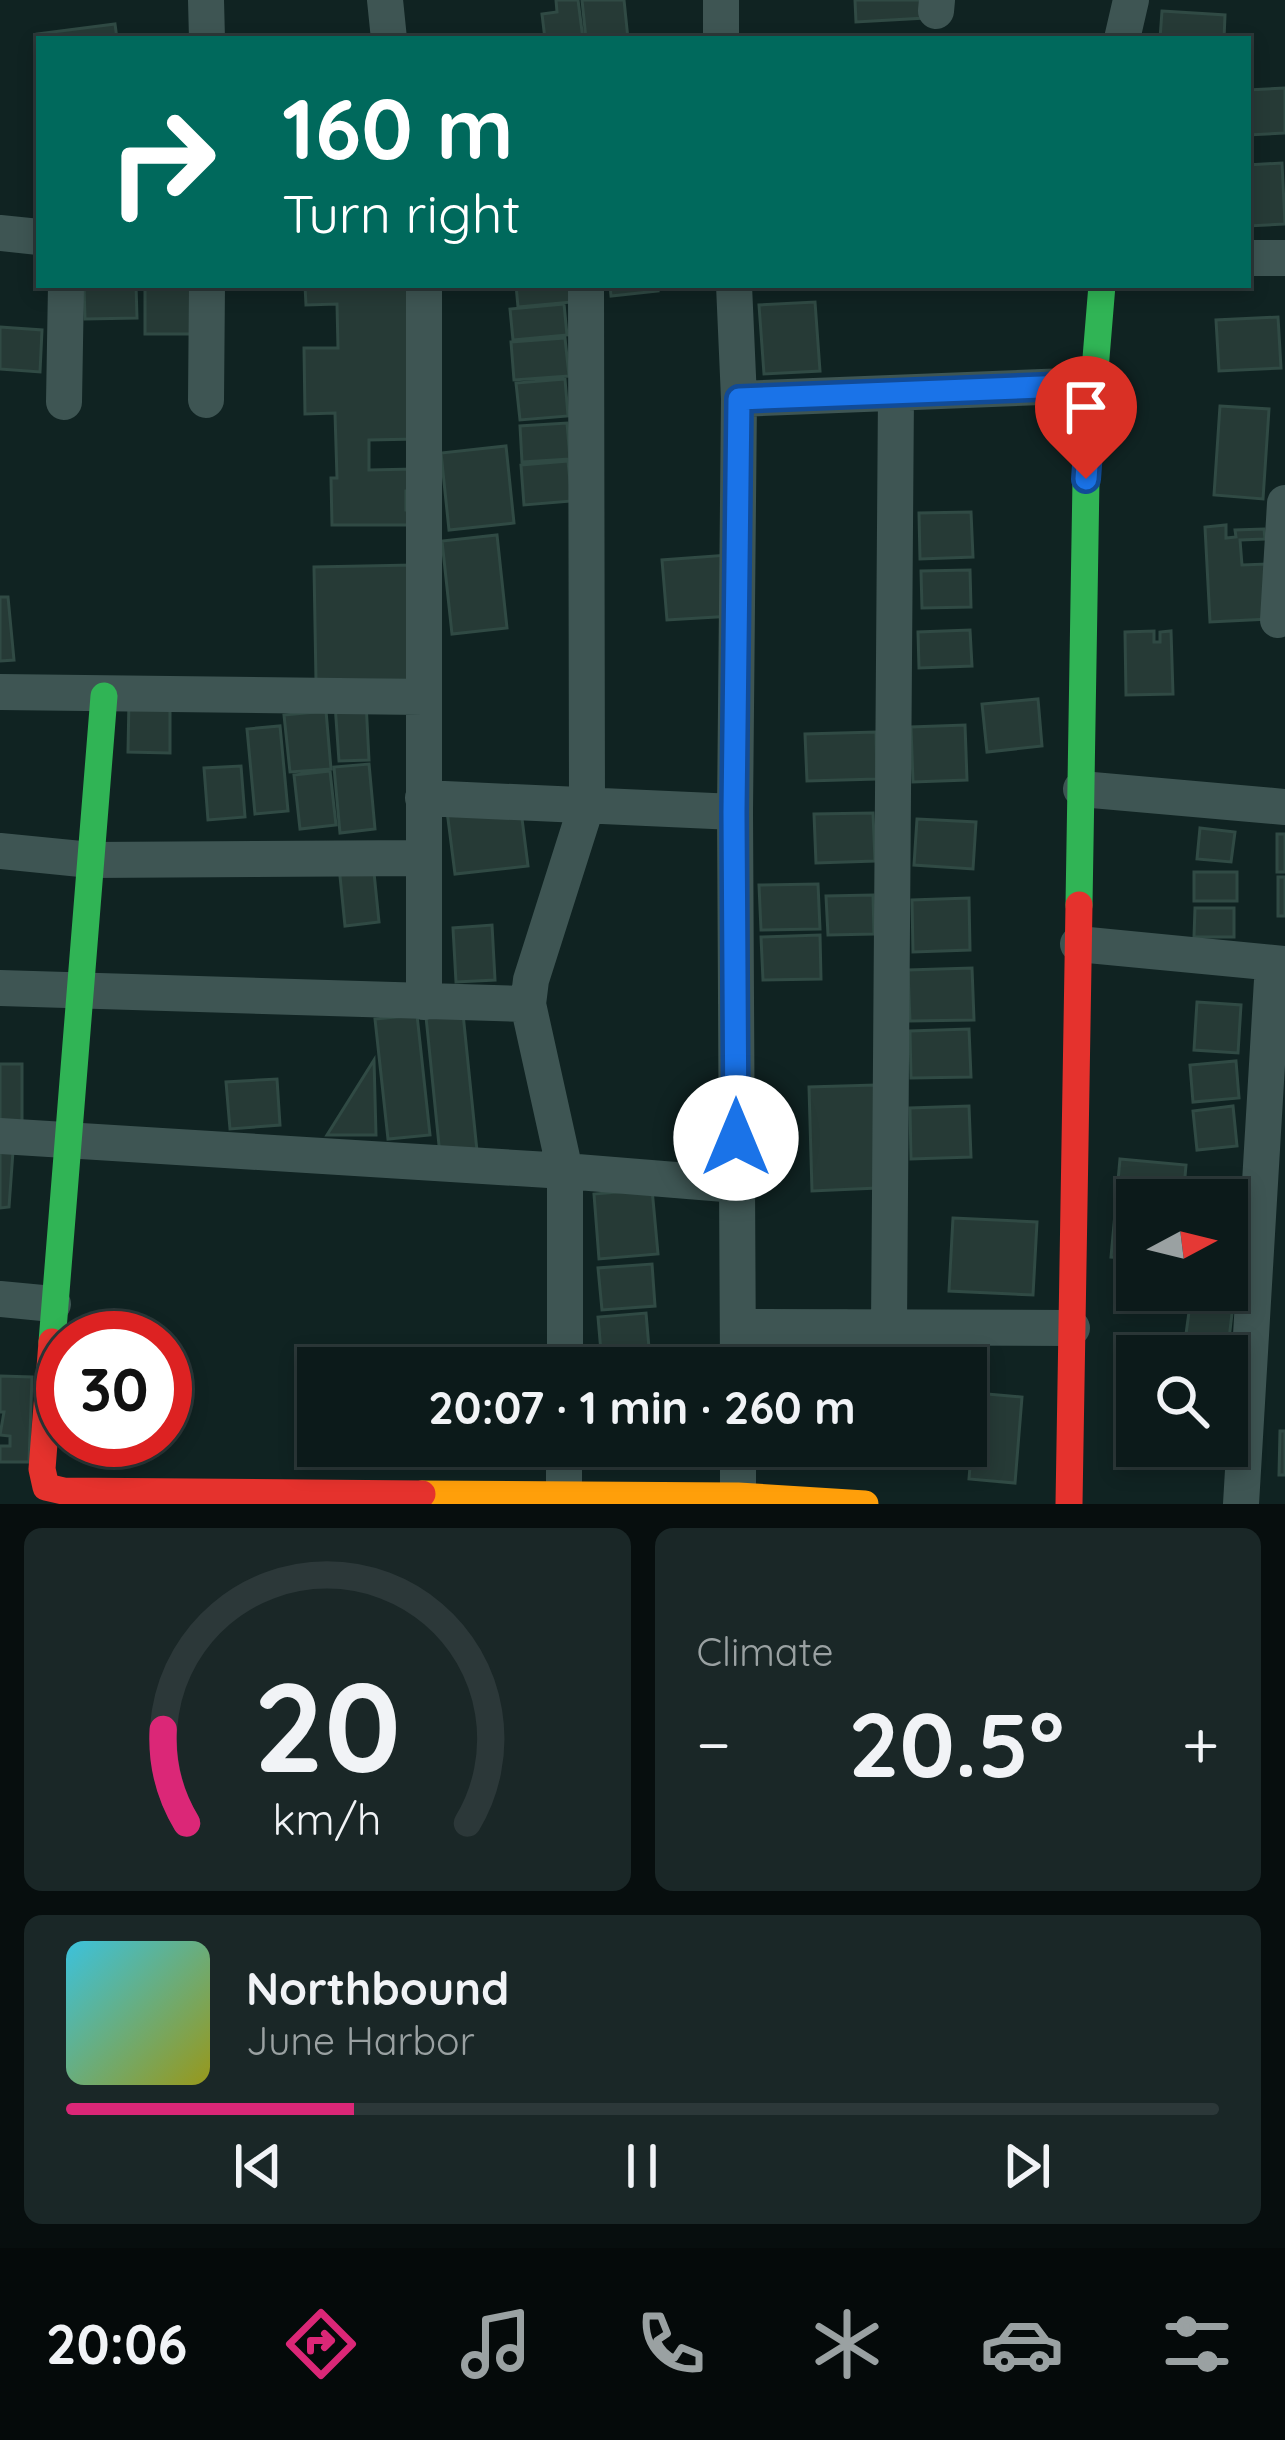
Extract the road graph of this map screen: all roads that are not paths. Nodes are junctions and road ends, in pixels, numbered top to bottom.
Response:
1 (206, 0) edge
2 (385, 0) edge
3 (721, 0) edge
4 (1131, 0) edge
5 (207, 36) edge
6 (388, 36) edge
7 (721, 36) edge
8 (1123, 36) edge
9 (0, 233) edge
10 (36, 237) edge
11 (1251, 258) edge
12 (1285, 258) edge
13 (67, 288) edge
14 (207, 288) edge
15 (424, 288) edge
16 (586, 288) edge
17 (734, 288) edge
18 (1102, 288) edge
19 (1093, 385) junction
20 (896, 393) junction
21 (739, 399) junction
22 (206, 400) dead end
23 (64, 402) dead end
24 (1285, 503) edge
25 (1278, 620) dead end
26 (0, 692) edge
27 (104, 696) junction
28 (423, 697) junction
29 (1081, 789) junction
30 (423, 798) junction
31 (587, 804) junction
32 (1285, 807) edge
33 (734, 812) junction
34 (0, 851) edge
35 (423, 858) junction
36 (91, 860) junction
37 (1078, 944) junction
38 (1279, 963) edge
39 (0, 988) edge
40 (77, 993) junction
41 (424, 1002) junction
42 (529, 1004) junction
43 (0, 1136) edge
44 (66, 1139) junction
45 (565, 1171) junction
46 (737, 1185) junction
47 (0, 1299) edge
48 (53, 1304) junction
49 (737, 1327) junction
50 (889, 1327) junction
51 (1072, 1328) junction
52 (565, 1347) edge
53 (737, 1347) edge
54 (564, 1467) edge
55 (738, 1467) edge
56 (564, 1493) junction
57 (738, 1496) junction
58 (246, 1498) edge
59 (454, 1498) edge
60 (865, 1504) edge
61 (1069, 1504) edge
62 (1241, 1504) edge

1 - 5 street
2 - 6 street
3 - 7 street
4 - 8 street
9 - 10 street
11 - 12 street
13 - 23 street
14 - 22 street
15 - 28 street
16 - 31 street
17 - 21 street
18 - 19 street
19 - 20 street
19 - 29 street
20 - 21 street
20 - 50 street
21 - 33 street
24 - 25 street
26 - 27 street
27 - 28 street
27 - 36 street
28 - 30 street
29 - 32 street
29 - 37 street
30 - 31 street
30 - 35 street
31 - 33 street
31 - 42 street
33 - 46 street
34 - 36 street
35 - 36 street
35 - 41 street
36 - 40 street
37 - 38 street
37 - 51 street
38 - 62 street
39 - 40 street
40 - 41 street
40 - 44 street
41 - 42 street
42 - 45 street
43 - 44 street
44 - 45 street
44 - 48 street
45 - 46 street
45 - 52 street
46 - 49 street
47 - 48 street
48 - 58 street
49 - 50 street
49 - 53 street
50 - 51 street
51 - 61 street
54 - 56 street
55 - 57 street
56 - 57 street
56 - 59 street
57 - 60 street
58 - 59 street

